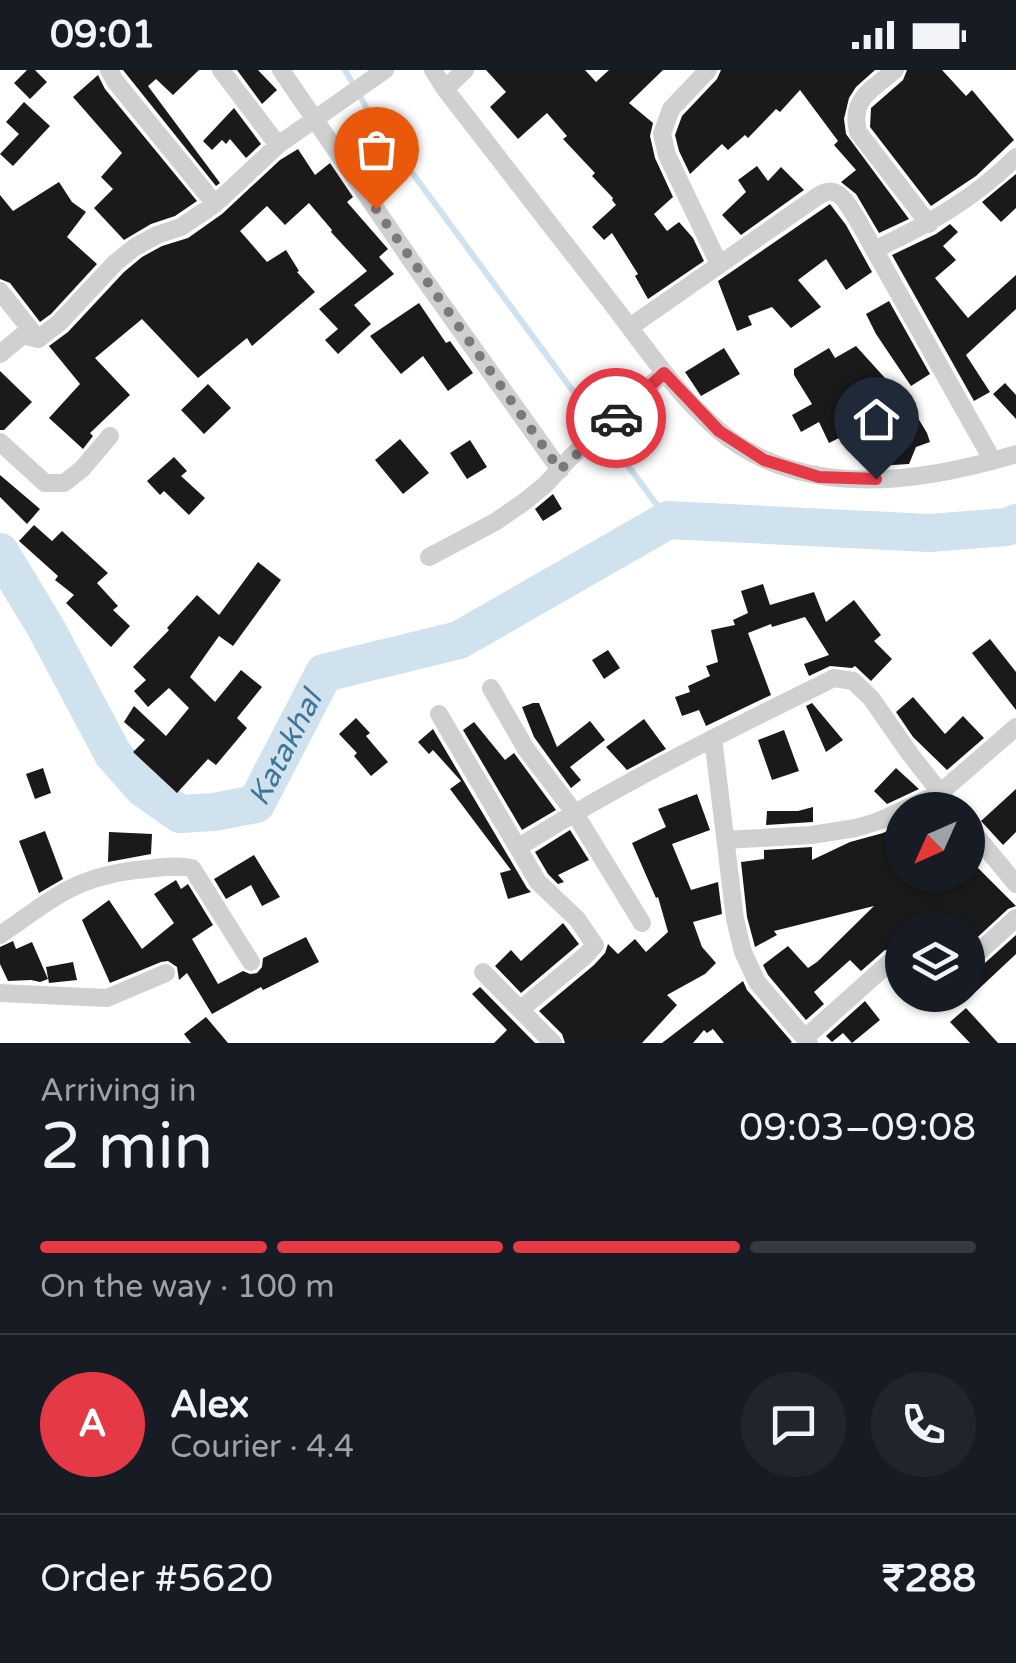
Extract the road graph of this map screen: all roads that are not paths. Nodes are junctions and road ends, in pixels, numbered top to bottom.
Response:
1 (109, 70) edge
2 (221, 70) edge
3 (281, 70) edge
4 (385, 70) edge
5 (433, 70) edge
6 (465, 70) edge
7 (708, 70) edge
8 (895, 70) edge
9 (445, 89) junction
10 (319, 115) junction
11 (278, 144) junction
12 (1016, 157) edge
13 (215, 204) junction
14 (929, 224) junction
15 (874, 250) junction
16 (718, 264) junction
17 (0, 292) edge
18 (630, 327) junction
19 (38, 339) junction
20 (0, 354) edge
21 (664, 373) junction
22 (110, 436) dead end
23 (0, 442) edge
24 (1016, 454) edge
25 (993, 461) junction
26 (565, 464) junction
27 (429, 557) dead end
28 (491, 688) dead end
29 (439, 714) dead end
30 (1016, 728) edge
31 (713, 738) junction
32 (939, 792) edge
33 (941, 792) edge
34 (574, 812) junction
35 (885, 818) edge
36 (726, 840) junction
37 (520, 847) junction
38 (985, 847) edge
39 (1016, 884) edge
40 (1016, 918) edge
41 (642, 924) dead end
42 (0, 935) edge
43 (985, 946) edge
44 (251, 962) dead end
45 (885, 967) edge
46 (483, 972) dead end
47 (166, 974) dead end
48 (0, 992) edge
49 (521, 1009) junction
50 (807, 1041) edge
51 (553, 1043) edge

1 - 13 street
2 - 11 street
3 - 10 street
4 - 10 street
5 - 9 street
6 - 9 street
7 - 16 street
8 - 14 street
9 - 18 street
10 - 11 street
10 - 26 street
11 - 13 street
12 - 14 street
13 - 19 street
14 - 15 street
15 - 16 street
15 - 25 street
16 - 18 street
17 - 19 street
18 - 21 street
19 - 20 street
21 - 25 street
21 - 26 street
22 - 23 street
24 - 25 street
26 - 27 street
28 - 34 street
29 - 37 street
30 - 33 street
31 - 32 street
31 - 34 street
31 - 36 street
34 - 37 street
34 - 41 street
35 - 36 street
36 - 50 street
37 - 49 street
38 - 39 street
40 - 43 street
42 - 44 street
45 - 50 street
46 - 49 street
47 - 48 street
49 - 51 street

